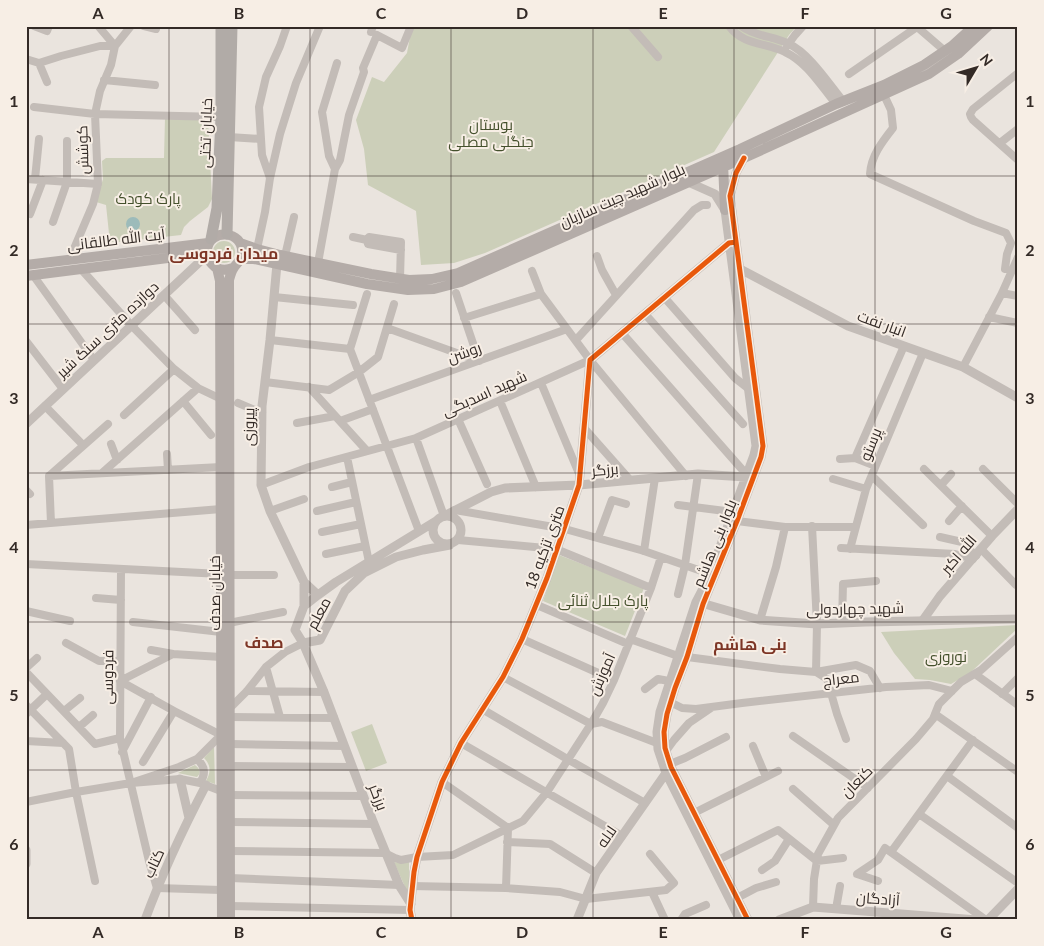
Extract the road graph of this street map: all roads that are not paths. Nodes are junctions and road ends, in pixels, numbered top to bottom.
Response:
1 (34, 26) edge
2 (49, 26) edge
3 (130, 26) edge
4 (144, 26) edge
5 (222, 26) edge
6 (232, 26) edge
7 (287, 26) edge
8 (320, 26) edge
9 (411, 26) edge
10 (631, 26) edge
11 (729, 26) edge
12 (741, 26) edge
13 (803, 26) edge
14 (917, 26) edge
15 (974, 26) edge
16 (988, 26) edge
17 (99, 27) edge
18 (156, 29) dead end
19 (374, 31) edge
20 (788, 43) junction
21 (115, 46) junction
22 (784, 51) junction
23 (945, 51) junction
24 (658, 57) dead end
25 (26, 59) edge
26 (39, 63) junction
27 (337, 63) dead end
28 (1018, 73) edge
29 (849, 74) dead end
30 (104, 80) junction
31 (46, 82) dead end
32 (154, 85) dead end
33 (885, 91) junction
34 (839, 103) junction
35 (34, 107) dead end
36 (95, 114) junction
37 (221, 117) junction
38 (1018, 129) edge
39 (229, 137) junction
40 (39, 139) dead end
41 (261, 140) junction
42 (67, 141) dead end
43 (1000, 143) junction
44 (744, 158) junction
45 (1018, 160) edge
46 (722, 162) junction
47 (335, 169) junction
48 (270, 178) junction
49 (26, 179) edge
50 (39, 180) junction
51 (67, 182) junction
52 (688, 182) junction
53 (98, 184) junction
54 (707, 205) dead end
55 (725, 210) junction
56 (30, 214) dead end
57 (294, 217) dead end
58 (53, 222) dead end
59 (227, 234) junction
60 (353, 237) dead end
61 (733, 242) junction
62 (240, 243) junction
63 (208, 248) junction
64 (257, 249) junction
65 (73, 251) dead end
66 (285, 256) junction
67 (597, 256) dead end
68 (1018, 257) edge
69 (241, 260) junction
70 (318, 263) junction
71 (26, 264) edge
72 (278, 264) junction
73 (217, 268) junction
74 (233, 268) junction
75 (81, 269) junction
76 (736, 269) junction
77 (1005, 269) dead end
78 (532, 271) dead end
79 (30, 276) edge
80 (400, 279) junction
81 (1002, 293) junction
82 (367, 294) dead end
83 (456, 294) dead end
84 (542, 294) junction
85 (164, 295) junction
86 (616, 295) junction
87 (1018, 296) edge
88 (274, 297) junction
89 (664, 298) junction
90 (394, 304) dead end
91 (353, 305) dead end
92 (645, 314) junction
93 (989, 317) junction
94 (464, 318) junction
95 (1018, 323) edge
96 (131, 325) junction
97 (387, 328) junction
98 (567, 329) junction
99 (195, 330) dead end
100 (622, 333) junction
101 (270, 340) junction
102 (576, 340) junction
103 (26, 341) edge
104 (904, 346) junction
105 (350, 349) junction
106 (923, 353) junction
107 (94, 360) junction
108 (590, 360) junction
109 (479, 361) junction
110 (963, 368) junction
111 (174, 369) junction
112 (359, 372) junction
113 (265, 382) junction
114 (541, 383) junction
115 (310, 387) junction
116 (198, 388) junction
117 (63, 389) junction
118 (749, 389) junction
119 (1018, 398) edge
120 (221, 399) junction
121 (369, 400) junction
122 (183, 401) junction
123 (500, 401) junction
124 (238, 404) dead end
125 (45, 406) junction
126 (373, 410) junction
127 (262, 413) junction
128 (124, 414) dead end
129 (337, 418) junction
130 (28, 419) edge
131 (458, 420) junction
132 (297, 423) dead end
133 (108, 424) dead end
134 (743, 424) dead end
135 (584, 428) junction
136 (211, 434) dead end
137 (416, 438) junction
138 (111, 444) dead end
139 (83, 445) junction
140 (386, 446) junction
141 (367, 451) junction
142 (167, 454) dead end
143 (347, 457) junction
144 (855, 458) junction
145 (840, 459) dead end
146 (117, 460) junction
147 (873, 465) dead end
148 (221, 467) junction
149 (924, 469) dead end
150 (983, 469) dead end
151 (168, 470) junction
152 (102, 474) junction
153 (698, 474) junction
154 (951, 474) dead end
155 (49, 476) junction
156 (686, 476) junction
157 (746, 476) junction
158 (872, 476) junction
159 (655, 478) junction
160 (833, 479) dead end
161 (630, 480) junction
162 (580, 481) junction
163 (352, 482) junction
164 (486, 484) dead end
165 (261, 485) junction
166 (941, 485) junction
167 (332, 487) dead end
168 (536, 487) junction
169 (866, 489) junction
170 (304, 499) dead end
171 (356, 502) junction
172 (626, 504) dead end
173 (678, 505) dead end
174 (962, 506) junction
175 (693, 507) junction
176 (221, 509) junction
177 (455, 510) junction
178 (1017, 510) edge
179 (270, 511) junction
180 (317, 511) dead end
181 (733, 512) junction
182 (440, 518) junction
183 (737, 521) junction
184 (949, 521) dead end
185 (51, 523) junction
186 (361, 524) junction
187 (26, 525) edge
188 (923, 525) dead end
189 (812, 526) junction
190 (785, 527) junction
191 (855, 527) junction
192 (564, 529) junction
193 (322, 532) dead end
194 (419, 532) junction
195 (992, 536) junction
196 (940, 537) dead end
197 (598, 538) junction
198 (454, 542) junction
199 (365, 546) junction
200 (841, 548) dead end
201 (850, 548) junction
202 (556, 549) junction
203 (644, 551) junction
204 (326, 554) dead end
205 (976, 554) junction
206 (660, 557) junction
207 (369, 562) junction
208 (26, 564) edge
209 (685, 565) junction
210 (121, 569) junction
211 (710, 574) junction
212 (225, 575) junction
213 (274, 575) dead end
214 (304, 582) junction
215 (876, 582) dead end
216 (1016, 584) dead end
217 (651, 588) junction
218 (318, 594) junction
219 (678, 594) dead end
220 (96, 598) dead end
221 (121, 600) junction
222 (699, 603) junction
223 (536, 605) junction
224 (304, 606) junction
225 (26, 610) edge
226 (283, 612) dead end
227 (1018, 619) edge
228 (760, 620) junction
229 (923, 620) junction
230 (70, 621) dead end
231 (133, 622) dead end
232 (229, 623) junction
233 (842, 623) junction
234 (816, 624) junction
235 (221, 632) junction
236 (1018, 637) edge
237 (522, 639) junction
238 (629, 642) junction
239 (66, 643) dead end
240 (303, 643) junction
241 (151, 650) dead end
242 (172, 654) junction
243 (682, 657) junction
244 (37, 658) dead end
245 (221, 658) junction
246 (120, 662) junction
247 (266, 667) junction
248 (26, 670) edge
249 (816, 672) junction
250 (975, 674) junction
251 (503, 677) junction
252 (1018, 678) edge
253 (120, 680) junction
254 (614, 680) junction
255 (669, 681) junction
256 (880, 688) junction
257 (645, 689) dead end
258 (248, 691) junction
259 (272, 691) junction
260 (952, 691) junction
261 (324, 692) junction
262 (831, 693) junction
263 (47, 694) junction
264 (1002, 694) junction
265 (151, 697) junction
266 (80, 698) dead end
267 (670, 702) junction
268 (1018, 705) edge
269 (713, 707) junction
270 (28, 710) edge
271 (482, 710) junction
272 (174, 711) junction
273 (64, 712) junction
274 (230, 712) junction
275 (935, 714) junction
276 (93, 715) dead end
277 (280, 717) junction
278 (334, 718) junction
279 (591, 724) junction
280 (79, 727) junction
281 (221, 735) junction
282 (793, 736) dead end
283 (726, 737) dead end
284 (120, 738) junction
285 (846, 739) dead end
286 (973, 740) junction
287 (26, 741) edge
288 (658, 742) junction
289 (63, 743) junction
290 (461, 743) junction
291 (230, 744) junction
292 (344, 746) junction
293 (753, 746) dead end
294 (122, 752) junction
295 (666, 752) junction
296 (197, 759) junction
297 (568, 760) junction
298 (144, 762) dead end
299 (670, 764) junction
300 (230, 766) junction
301 (352, 767) junction
302 (778, 771) dead end
303 (1018, 772) edge
304 (666, 773) junction
305 (947, 776) junction
306 (766, 777) junction
307 (180, 779) junction
308 (442, 782) junction
309 (131, 783) junction
310 (203, 784) junction
311 (868, 788) junction
312 (793, 789) dead end
313 (76, 792) junction
314 (547, 792) junction
315 (226, 793) junction
316 (363, 796) junction
317 (26, 802) edge
318 (645, 803) junction
319 (694, 813) junction
320 (919, 814) junction
321 (189, 818) junction
322 (230, 822) junction
323 (374, 824) junction
324 (834, 825) junction
325 (508, 828) junction
326 (1018, 828) edge
327 (622, 836) junction
328 (790, 839) junction
329 (507, 842) junction
330 (26, 850) edge
331 (230, 851) junction
332 (891, 852) junction
333 (385, 853) junction
334 (650, 854) dead end
335 (417, 857) junction
336 (842, 858) dead end
337 (718, 860) junction
338 (817, 862) junction
339 (26, 864) edge
340 (762, 870) dead end
341 (596, 873) junction
342 (230, 878) junction
343 (95, 881) dead end
344 (878, 881) dead end
345 (776, 882) dead end
346 (1018, 882) edge
347 (399, 885) junction
348 (412, 886) junction
349 (840, 886) dead end
350 (157, 888) junction
351 (506, 888) junction
352 (1018, 889) edge
353 (222, 890) junction
354 (652, 892) junction
355 (737, 898) junction
356 (586, 899) junction
357 (706, 905) dead end
358 (230, 906) junction
359 (410, 907) junction
360 (814, 907) junction
361 (836, 909) junction
362 (858, 915) edge
363 (914, 917) edge
364 (932, 918) edge
365 (145, 920) edge
366 (222, 920) edge
367 (230, 920) edge
368 (412, 920) edge
369 (577, 920) edge
370 (665, 920) edge
371 (681, 920) edge
372 (740, 920) edge
373 (748, 920) edge
374 (780, 920) edge
375 (977, 920) edge
376 (987, 920) edge

1 - 2 street
3 - 21 street
4 - 18 street
5 - 37 main road, خیابان تختی
6 - 39 main road, خیابان تختی
7 - 41 street
8 - 48 street
9 - 19 street
10 - 24 street
11 - 22 street
12 - 20 street
13 - 20 street
14 - 23 street
14 - 29 street
15 - 23 main road, بلوار شهید چیت سازیان
16 - 33 main road, بلوار شهید چیت سازیان
17 - 21 street
19 - 47 street
20 - 22 street
20 - 34 street
21 - 26 street
21 - 30 street, کوشش
22 - 34 street
23 - 33 main road, بلوار شهید چیت سازیان
25 - 26 street
26 - 31 street
27 - 47 street
28 - 43 street
30 - 32 street
30 - 36 street, کوشش
33 - 34 main road, بلوار شهید چیت سازیان
33 - 44 main road, بلوار شهید چیت سازیان
33 - 77 street
34 - 46 main road, بلوار شهید چیت سازیان
35 - 36 street
36 - 37 street
36 - 53 street, کوشش
37 - 63 main road, خیابان تختی
38 - 43 street
39 - 41 street
39 - 59 main road, خیابان تختی
40 - 50 street
41 - 48 street
42 - 51 street
43 - 45 street
44 - 46 main road, بلوار شهید چیت سازیان
44 - 61 street, بلوار بنی هاشم
46 - 52 main road, بلوار شهید چیت سازیان
46 - 55 main road
46 - 80 main road, بلوار شهید چیت سازیان
47 - 70 street
48 - 64 street
49 - 50 street
50 - 51 street
50 - 56 street
51 - 53 street
51 - 58 street
52 - 55 street
52 - 72 main road, بلوار شهید چیت سازیان
53 - 65 street, کوشش
54 - 86 street
55 - 61 street, بلوار بنی هاشم
57 - 66 street
59 - 62 main road
59 - 63 main road
60 - 80 street
61 - 76 street, بلوار بنی هاشم
61 - 89 street
62 - 64 main road, بلوار شهید چیت سازیان
62 - 69 main road
63 - 71 main road, آیت الله طالقانی
63 - 73 main road
63 - 75 main road, آیت الله طالقانی
63 - 85 street, دوازده متری سنگ شیر
64 - 66 main road, بلوار شهید چیت سازیان
66 - 70 main road, بلوار شهید چیت سازیان
67 - 86 street
68 - 81 street
69 - 72 main road, بلوار شهید چیت سازیان
69 - 74 main road
70 - 80 main road, بلوار شهید چیت سازیان
72 - 88 street, پیروزی
73 - 74 main road
73 - 120 main road, خیابان صدف
74 - 212 main road, خیابان صدف
75 - 79 main road, آیت الله طالقانی
75 - 96 street
76 - 104 street, انبار نفت
76 - 118 street, بلوار بنی هاشم
76 - 183 street, بلوار بنی هاشم
78 - 84 street
79 - 107 street
81 - 87 street
81 - 93 street
82 - 105 street
83 - 94 street
84 - 94 street
84 - 98 street
85 - 96 street, دوازده متری سنگ شیر
85 - 99 street
86 - 102 street
88 - 91 street
88 - 101 street, پیروزی
89 - 92 street
89 - 118 street
90 - 97 street
92 - 100 street
92 - 134 street
93 - 95 street
93 - 110 street
94 - 109 street
96 - 107 street, دوازده متری سنگ شیر
96 - 111 street
97 - 109 street
97 - 112 street
98 - 102 street
98 - 109 street, روشن
100 - 108 street
100 - 157 street
101 - 105 street
101 - 113 street, پیروزی
102 - 108 street
103 - 117 street
104 - 106 street, انبار نفت
104 - 144 street
105 - 112 street
106 - 110 street, انبار نفت
106 - 158 street, پرستو
107 - 117 street, دوازده متری سنگ شیر
108 - 114 street, شهید اسدبگی
108 - 135 street, 18 متری تزکیه
108 - 156 street
109 - 121 street, روشن
110 - 119 street, انبار نفت
111 - 116 street
111 - 128 street
112 - 115 street
112 - 121 street
113 - 115 street
113 - 127 street, پیروزی
114 - 123 street, شهید اسدبگی
114 - 162 street
115 - 129 street
116 - 120 street
116 - 122 street
117 - 125 street, دوازده متری سنگ شیر
118 - 157 street, بلوار بنی هاشم
120 - 148 main road, خیابان صدف
121 - 126 street
122 - 136 street
122 - 146 street
123 - 131 street, شهید اسدبگی
123 - 168 street
124 - 127 street
125 - 130 street, دوازده متری سنگ شیر
125 - 139 street
126 - 129 street
126 - 140 street
127 - 165 street, پیروزی
129 - 132 street
129 - 141 street
131 - 137 street, شهید اسدبگی
131 - 164 street
133 - 139 street
135 - 161 street
135 - 162 street, 18 متری تزکیه
137 - 140 street, شهید اسدبگی
137 - 182 street
138 - 146 street
139 - 155 street
140 - 141 street, شهید اسدبگی
140 - 194 street
141 - 143 street, شهید اسدبگی
142 - 151 street
143 - 163 street
143 - 165 street, شهید اسدبگی
144 - 145 street
144 - 147 street
146 - 152 street
148 - 151 street
148 - 176 main road, خیابان صدف
149 - 166 street
150 - 178 street
151 - 152 street
152 - 155 street
153 - 156 street, برزگر
153 - 157 street, برزگر
153 - 175 street
154 - 166 street
155 - 185 street
156 - 159 street, برزگر
157 - 181 street, بلوار بنی هاشم
158 - 169 street, پرستو
158 - 188 street
159 - 161 street, برزگر
159 - 203 street
160 - 169 street
161 - 162 street, برزگر
162 - 168 street, برزگر
162 - 192 street, 18 متری تزکیه
163 - 167 street
163 - 171 street
165 - 179 street, پیروزی
166 - 174 street
168 - 177 street, برزگر
169 - 191 street, پرستو
170 - 179 street
171 - 180 street
171 - 186 street
172 - 197 street
173 - 175 street
174 - 184 street
174 - 195 street
175 - 181 street
175 - 209 street
176 - 185 street
176 - 212 main road, خیابان صدف
177 - 182 street, برزگر
177 - 192 street
178 - 195 street, الله اکبر
179 - 214 street, پیروزی
181 - 211 street, بلوار بنی هاشم
182 - 194 street, معلم
182 - 198 street
182 - 198 street
183 - 190 street
183 - 222 street, بلوار بنی هاشم
185 - 187 street
186 - 193 street
186 - 199 street
189 - 190 street
189 - 191 street
189 - 234 street
190 - 228 street
191 - 201 street, پرستو
192 - 197 street
192 - 202 street, 18 متری تزکیه
194 - 207 street, معلم
195 - 205 street, الله اکبر
196 - 205 street
197 - 203 street
198 - 202 street
198 - 240 street, معلم
199 - 204 street
199 - 207 street
200 - 201 street
201 - 205 street
202 - 217 street
202 - 223 street, 18 متری تزکیه
203 - 206 street
205 - 216 street
205 - 229 street, الله اکبر
206 - 209 street
206 - 217 street, آموزش
207 - 218 street, معلم
208 - 210 street
209 - 211 street
209 - 219 street
210 - 212 street
210 - 221 street, فردوسی
211 - 222 street, بلوار بنی هاشم
212 - 213 street
212 - 232 main road, خیابان صدف
212 - 235 main road, خیابان صدف
214 - 218 street
214 - 224 street
215 - 233 street
217 - 238 street, آموزش
218 - 224 street, معلم
220 - 221 street
221 - 246 street, فردوسی
222 - 228 street, شهید چهاردولی
222 - 243 street, بلوار بنی هاشم
223 - 237 street, 18 متری تزکیه
223 - 238 street
224 - 240 street, معلم
225 - 230 street
226 - 232 street
227 - 229 street, شهید چهاردولی
228 - 234 street, شهید چهاردولی
229 - 233 street, شهید چهاردولی
231 - 235 street
232 - 274 main road, خیابان صدف
233 - 234 street, شهید چهاردولی
234 - 249 street
235 - 245 main road, خیابان صدف
236 - 250 street
237 - 251 street, 18 متری تزکیه
237 - 254 street
238 - 243 street
238 - 254 street, آموزش
239 - 246 street
240 - 247 street
240 - 261 street, برزگر
241 - 242 street
242 - 245 street
242 - 253 street
243 - 249 street
243 - 255 street, بلوار بنی هاشم
243 - 267 street, بلوار بنی هاشم
244 - 248 street
245 - 281 main road, خیابان صدف
246 - 253 street, فردوسی
247 - 258 street
247 - 259 street
248 - 263 street
249 - 256 street
249 - 262 street
250 - 260 street
250 - 264 street
251 - 271 street, 18 متری تزکیه
251 - 279 street
252 - 264 street
253 - 265 street
253 - 284 street, فردوسی
254 - 279 street, آموزش
255 - 257 street
255 - 288 street, بلوار بنی هاشم
256 - 260 street, معراج
256 - 262 street, معراج
258 - 259 street
258 - 274 street
259 - 261 street
259 - 277 street
260 - 275 street, کنعان
261 - 278 street, برزگر
262 - 269 street, معراج
262 - 285 street
263 - 270 street
263 - 273 street
264 - 268 street
265 - 272 street
265 - 294 street
266 - 273 street
267 - 269 street
267 - 295 street, بلوار بنی هاشم
269 - 295 street, معراج
270 - 289 street
271 - 290 street, 18 متری تزکیه
271 - 297 street
272 - 281 street
272 - 298 street
273 - 280 street
274 - 277 street
274 - 291 main road, خیابان صدف
275 - 286 street
275 - 311 street, کنعان
276 - 280 street
277 - 278 street
278 - 292 street, برزگر
279 - 288 street
279 - 297 street, آموزش
280 - 284 street
281 - 296 street
281 - 315 main road, خیابان صدف
282 - 311 street
283 - 299 street
284 - 294 street, فردوسی
286 - 303 street
286 - 305 street
287 - 289 street
288 - 304 street, بلوار بنی هاشم
289 - 313 street
290 - 308 street, 18 متری تزکیه
290 - 314 street
291 - 292 street
291 - 300 main road, خیابان صدف
292 - 301 street, برزگر
293 - 306 street
294 - 309 street, فردوسی
295 - 299 street, بلوار بنی هاشم
296 - 309 street
296 - 310 street
297 - 314 street, آموزش
297 - 318 street
299 - 319 street, بلوار بنی هاشم
300 - 301 street
300 - 315 main road, خیابان صدف
301 - 316 street, برزگر
302 - 306 street
304 - 318 street, لاله
304 - 372 street, بلوار بنی هاشم
305 - 320 street
305 - 326 street
306 - 319 street
307 - 309 street
307 - 310 street
307 - 321 street
308 - 325 street
308 - 335 street, 18 متری تزکیه
309 - 313 street
309 - 350 street, فردوسی
310 - 315 street
310 - 321 street, کتاب
311 - 324 street, کنعان
312 - 324 street
313 - 317 street
313 - 343 street
314 - 325 street, آموزش
314 - 327 street
315 - 316 street
315 - 322 main road, خیابان صدف
315 - 353 main road, خیابان صدف
316 - 323 street, برزگر
318 - 327 street, لاله
319 - 337 street, بلوار بنی هاشم
320 - 332 street
320 - 346 street
321 - 350 street, کتاب
322 - 323 street
322 - 331 main road, خیابان صدف
323 - 333 street, برزگر
324 - 338 street, کنعان
325 - 329 street
325 - 335 street, آموزش
327 - 341 street, لاله
328 - 337 street
328 - 338 street
328 - 340 street
329 - 341 street
329 - 351 street
330 - 339 street
331 - 333 street, آموزش
331 - 342 main road, خیابان صدف
332 - 344 street
332 - 376 street
333 - 335 street, آموزش
333 - 347 street, برزگر
334 - 354 street
335 - 348 street, 18 متری تزکیه
336 - 338 street
337 - 355 street, بلوار بنی هاشم
338 - 360 street, کنعان
341 - 356 street, لاله
342 - 347 street
342 - 358 main road, خیابان صدف
345 - 355 street
347 - 359 street, برزگر
348 - 351 street
348 - 359 street, 18 متری تزکیه
349 - 361 street
350 - 353 street
350 - 365 street, کتاب
351 - 356 street
352 - 376 street
353 - 366 main road, خیابان صدف
354 - 356 street
354 - 370 street
355 - 373 street, بلوار بنی هاشم
356 - 369 street, لاله
357 - 371 street
358 - 359 street
358 - 367 main road, خیابان صدف
359 - 368 street
360 - 361 street, آزادگان
360 - 374 street, آزادگان
361 - 362 street, آزادگان
362 - 363 street, آزادگان
363 - 364 street, آزادگان
364 - 375 street, آزادگان

